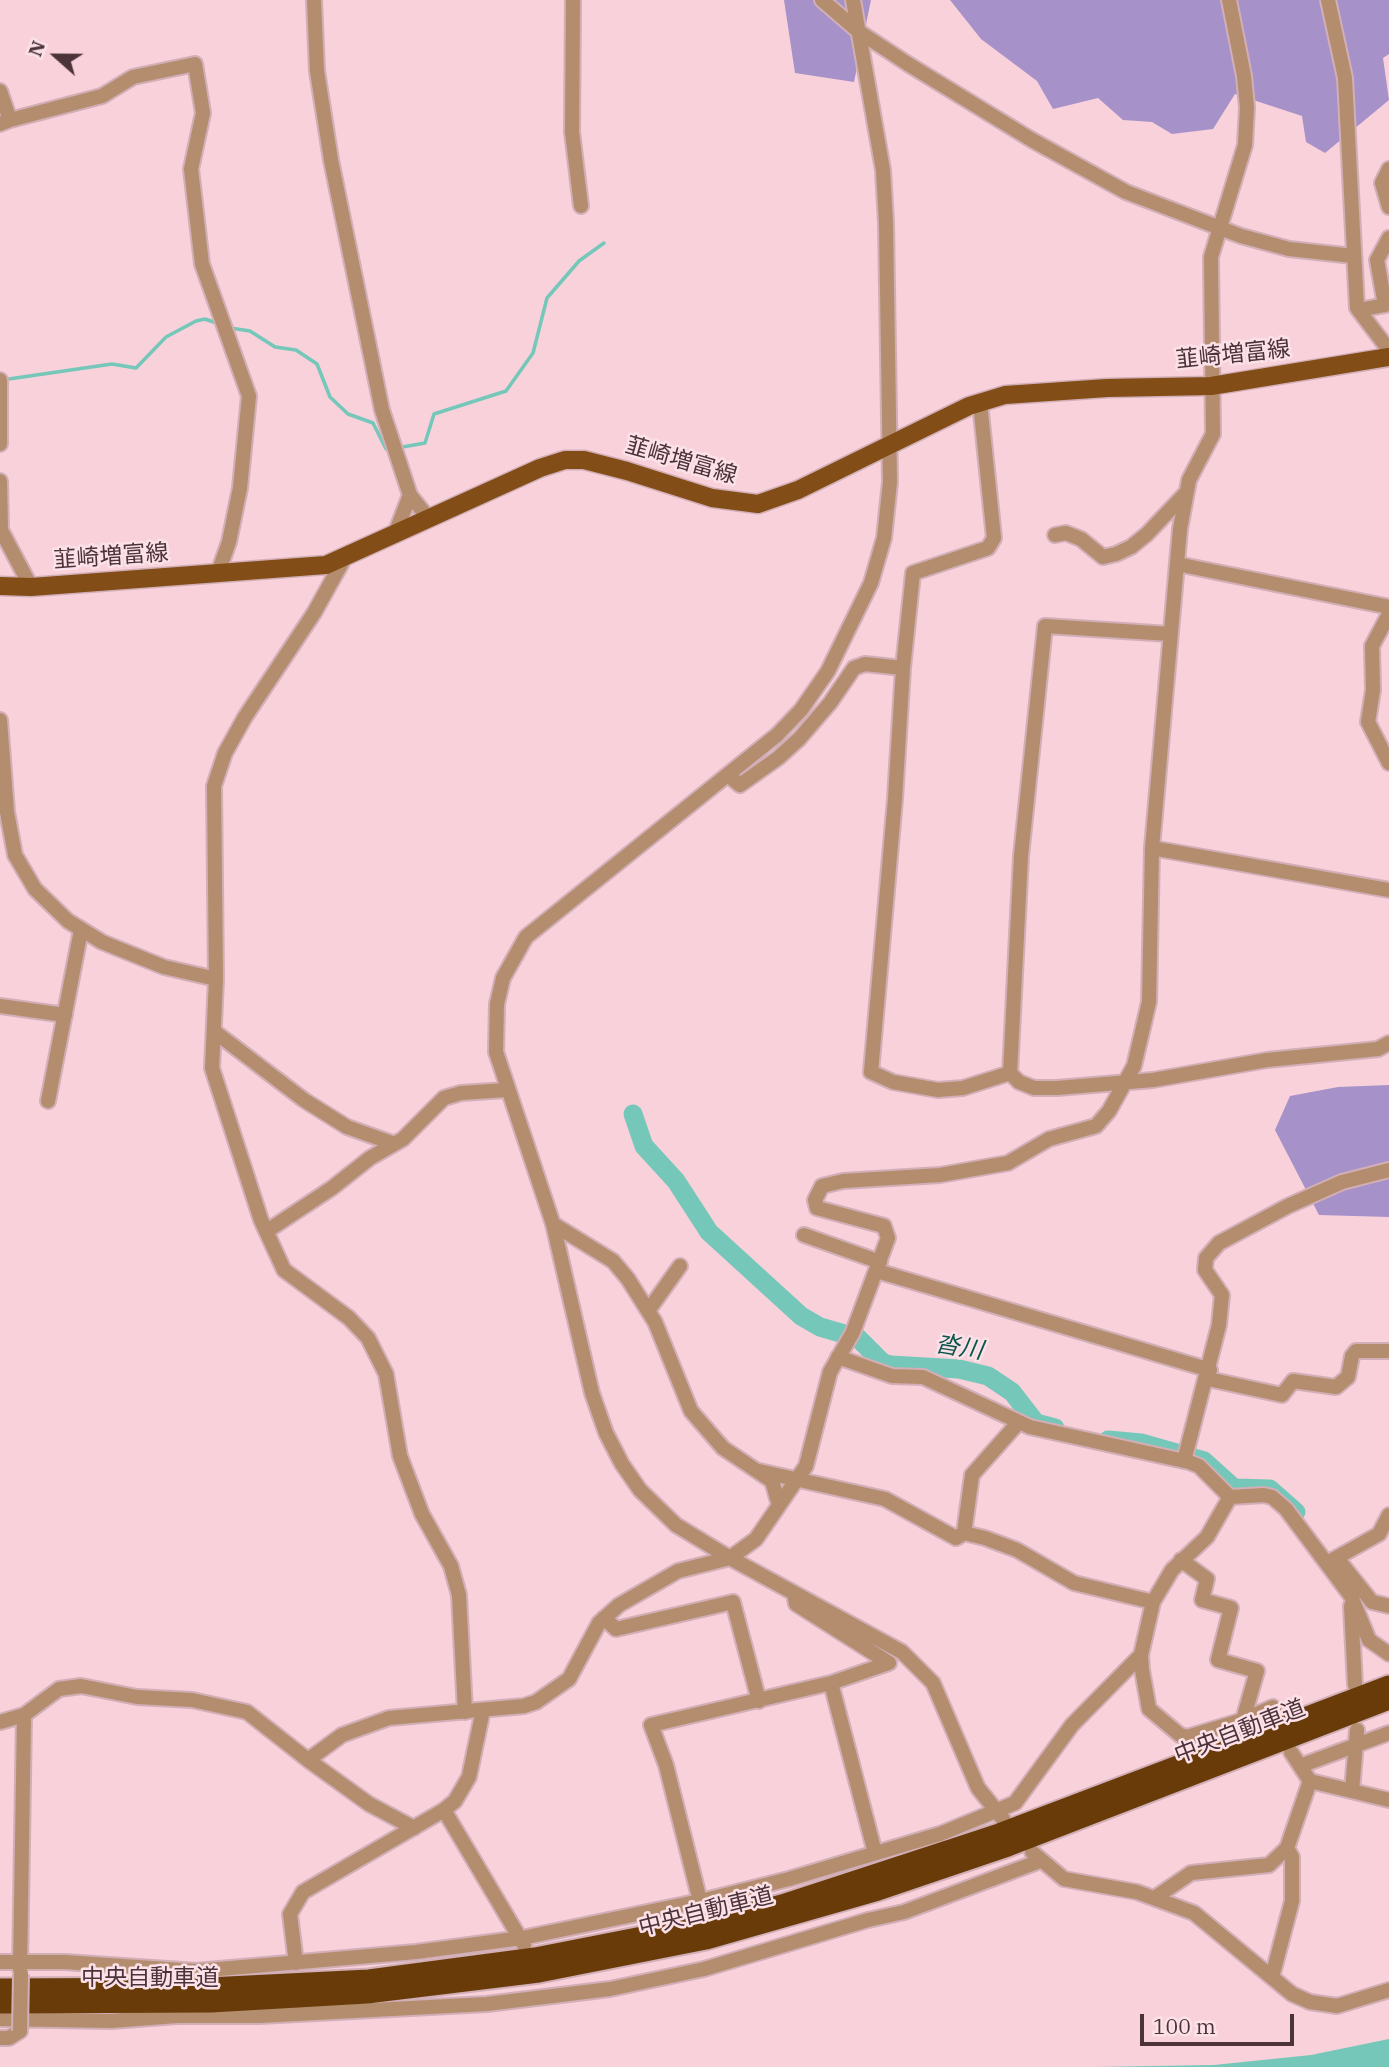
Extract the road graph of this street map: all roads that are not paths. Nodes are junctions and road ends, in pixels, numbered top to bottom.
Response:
1 (314, 0) edge
2 (573, 0) edge
3 (822, 0) edge
4 (853, 0) edge
5 (1229, 0) edge
6 (1328, 0) edge
7 (858, 31) junction
8 (0, 91) edge
9 (5, 122) edge
10 (1389, 169) edge
11 (580, 206) dead end
12 (1389, 207) edge
13 (1218, 227) junction
14 (1389, 238) edge
15 (1353, 257) junction
16 (1385, 287) edge
17 (1359, 310) junction
18 (1389, 350) edge
19 (1389, 357) edge
20 (0, 380) edge
21 (1211, 386) junction
22 (980, 403) junction
23 (0, 444) edge
24 (890, 446) junction
25 (0, 481) edge
26 (1185, 494) junction
27 (410, 495) junction
28 (429, 519) junction
29 (395, 534) junction
30 (1055, 535) dead end
31 (344, 559) junction
32 (1177, 564) junction
33 (218, 573) junction
34 (0, 586) edge
35 (31, 587) junction
36 (1389, 607) edge
37 (1389, 614) edge
38 (1170, 634) junction
39 (903, 668) junction
40 (0, 720) edge
41 (1389, 763) edge
42 (728, 775) junction
43 (4, 812) edge
44 (1152, 848) junction
45 (1389, 890) edge
46 (81, 930) junction
47 (216, 979) junction
48 (0, 1006) edge
49 (65, 1015) junction
50 (215, 1032) junction
51 (1389, 1043) edge
52 (1010, 1073) junction
53 (1128, 1080) junction
54 (506, 1090) junction
55 (48, 1101) dead end
56 (392, 1143) junction
57 (1389, 1170) edge
58 (553, 1224) junction
59 (267, 1231) junction
60 (804, 1235) dead end
61 (680, 1266) dead end
62 (878, 1267) junction
63 (648, 1311) junction
64 (1389, 1351) edge
65 (838, 1357) junction
66 (1209, 1375) junction
67 (1018, 1423) junction
68 (1184, 1461) junction
69 (759, 1471) junction
70 (796, 1481) junction
71 (1230, 1497) junction
72 (779, 1505) junction
73 (1389, 1515) edge
74 (964, 1533) junction
75 (730, 1558) junction
76 (1181, 1560) junction
77 (1332, 1560) junction
78 (1349, 1587) junction
79 (793, 1592) junction
80 (1153, 1602) junction
81 (1389, 1606) edge
82 (604, 1618) junction
83 (1389, 1654) edge
84 (1141, 1655) junction
85 (831, 1683) junction
86 (1355, 1685) dead end
87 (1389, 1685) edge
88 (1389, 1700) edge
89 (759, 1701) junction
90 (483, 1710) junction
91 (465, 1712) junction
92 (1275, 1713) dead end
93 (24, 1715) junction
94 (1243, 1720) junction
95 (0, 1722) edge
96 (1357, 1730) dead end
97 (1389, 1733) edge
98 (1354, 1746) junction
99 (1291, 1752) dead end
100 (308, 1760) junction
101 (1300, 1766) junction
102 (1310, 1781) junction
103 (1352, 1791) junction
104 (1389, 1800) edge
105 (444, 1810) junction
106 (999, 1815) junction
107 (414, 1828) junction
108 (1287, 1848) junction
109 (875, 1853) junction
110 (1156, 1897) junction
111 (700, 1901) junction
112 (524, 1944) junction
113 (0, 1962) edge
114 (296, 1964) junction
115 (20, 1967) junction
116 (1272, 1976) junction
117 (0, 1988) edge
118 (1389, 1990) edge
119 (0, 2004) edge
120 (0, 2019) edge
121 (0, 2038) edge

1 - 27 street
2 - 11 street
3 - 7 street
4 - 7 street
5 - 13 street
6 - 15 street
7 - 13 street
7 - 24 street
8 - 9 street
9 - 33 street
10 - 12 street
13 - 15 street
13 - 21 street
14 - 16 street
15 - 17 street
16 - 17 street
17 - 18 street
19 - 21 main road, 韮崎増富線
20 - 23 street
21 - 22 main road, 韮崎増富線
21 - 26 street
22 - 24 main road, 韮崎増富線
22 - 39 street
24 - 28 main road, 韮崎増富線
24 - 42 street
25 - 35 street
26 - 30 street
26 - 32 street
27 - 28 street
27 - 29 street
28 - 29 main road, 韮崎増富線
29 - 31 main road, 韮崎増富線
31 - 33 main road, 韮崎増富線
31 - 47 street
32 - 36 street
32 - 38 street
33 - 35 main road, 韮崎増富線
34 - 35 main road, 韮崎増富線
37 - 41 street
38 - 44 street
38 - 52 street
39 - 42 street
39 - 52 street
40 - 43 street
42 - 54 street
43 - 46 street
44 - 45 street
44 - 53 street
46 - 47 street
46 - 49 street
47 - 50 street
48 - 49 street
49 - 55 street
50 - 56 street
50 - 59 street
51 - 53 street
52 - 53 street
53 - 62 street
54 - 56 street
54 - 58 street
56 - 59 street
57 - 66 street
58 - 63 street
58 - 75 street
59 - 91 street
60 - 62 street
61 - 63 street
62 - 65 street
62 - 66 street
63 - 69 street
64 - 66 street
65 - 67 street
65 - 70 street
66 - 68 street
67 - 68 street
67 - 74 street
68 - 71 street
69 - 70 street
69 - 72 street
70 - 72 street
70 - 74 street
71 - 76 street
71 - 77 street
72 - 75 street
73 - 77 street
74 - 80 street
75 - 79 street
75 - 82 street
76 - 80 street
76 - 94 street
77 - 78 street
78 - 81 street
78 - 83 street
78 - 86 street
79 - 85 street
79 - 106 street
80 - 84 street
82 - 89 street
82 - 90 street
84 - 94 street
84 - 106 street
85 - 89 street
85 - 109 street
87 - 117 highway, 中央自動車道
88 - 119 highway, 中央自動車道
89 - 111 street
90 - 91 street
90 - 105 street
91 - 100 street
92 - 94 street
93 - 95 street
93 - 100 street
93 - 115 street
96 - 98 street
97 - 98 street
98 - 101 street
98 - 103 street
99 - 101 street
100 - 107 street
101 - 102 street
102 - 103 street
102 - 108 street
103 - 104 street
105 - 107 street
105 - 112 street
106 - 109 street
107 - 114 street
108 - 110 street
108 - 116 street
109 - 111 street
110 - 116 street
110 - 120 street
111 - 112 street
112 - 114 street
113 - 115 street
114 - 115 street
115 - 121 street, bridge
116 - 118 street

